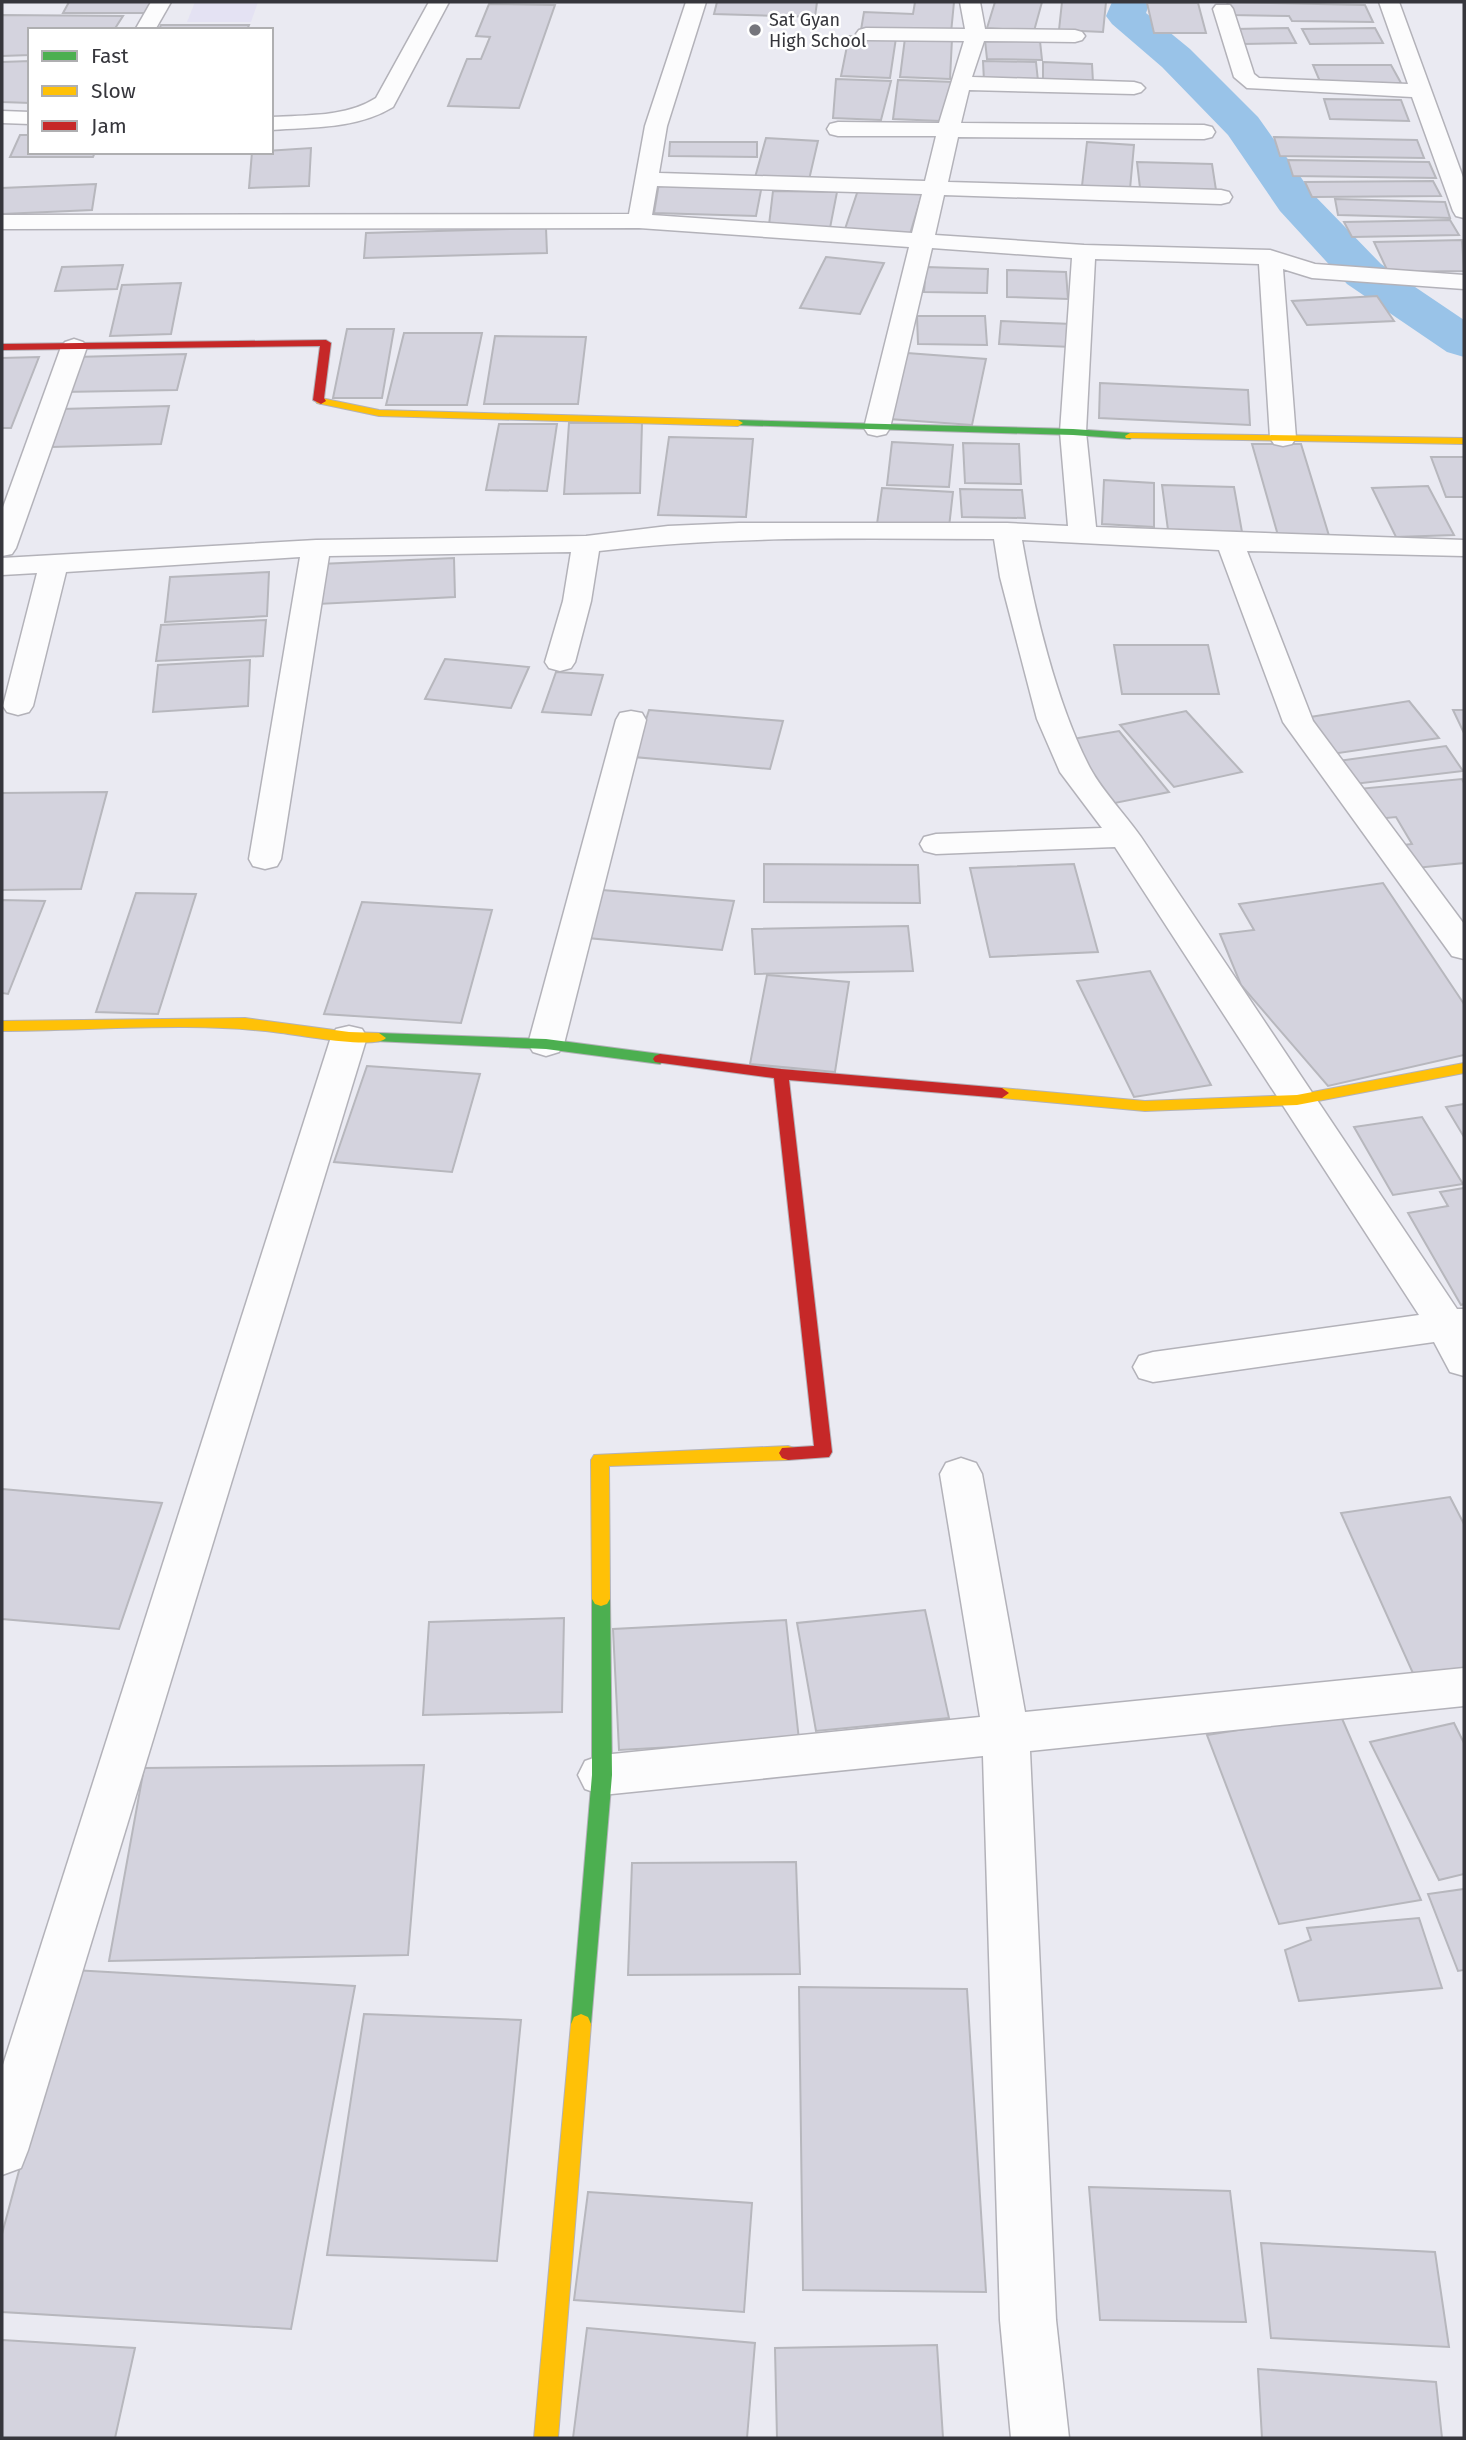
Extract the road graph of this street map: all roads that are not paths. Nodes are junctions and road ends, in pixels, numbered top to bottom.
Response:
1 (161, 2) edge
2 (439, 2) edge
3 (696, 2) edge
4 (970, 2) edge
5 (1389, 2) edge
6 (1223, 9) dead end
7 (146, 28) edge
8 (866, 34) dead end
9 (976, 36) junction
10 (1075, 36) dead end
11 (960, 83) junction
12 (1133, 88) dead end
13 (1422, 92) junction
14 (15, 117) edge
15 (273, 124) edge
16 (838, 129) dead end
17 (950, 131) junction
18 (1204, 132) dead end
19 (2, 138) edge
20 (648, 179) junction
21 (937, 188) junction
22 (1221, 197) dead end
23 (1464, 211) edge
24 (639, 221) junction
25 (2, 222) edge
26 (924, 241) junction
27 (1084, 252) junction
28 (1270, 257) junction
29 (1464, 282) edge
30 (2, 347) edge
31 (74, 347) junction
32 (877, 428) junction
33 (1073, 432) junction
34 (1283, 438) junction
35 (1464, 441) edge
36 (1007, 531) junction
37 (1083, 534) junction
38 (1230, 542) junction
39 (586, 544) junction
40 (2, 548) edge
41 (317, 548) junction
42 (1464, 548) edge
43 (54, 564) junction
44 (2, 567) edge
45 (560, 662) dead end
46 (18, 706) dead end
47 (631, 720) dead end
48 (1125, 837) junction
49 (936, 844) dead end
50 (265, 859) dead end
51 (1464, 948) edge
52 (2, 1026) edge
53 (349, 1037) junction
54 (546, 1044) junction
55 (1464, 1068) edge
56 (782, 1074) junction
57 (1297, 1100) junction
58 (1456, 1324) edge
59 (1464, 1361) edge
60 (1153, 1367) dead end
61 (961, 1474) dead end
62 (1464, 1687) edge
63 (1006, 1734) junction
64 (602, 1775) junction
65 (2, 2150) edge
66 (546, 2438) edge
67 (1040, 2438) edge

1 - 7 street
2 - 15 street
3 - 20 street
4 - 9 street
5 - 13 street
6 - 13 street
8 - 9 street
9 - 10 street
9 - 11 street
11 - 12 street
11 - 17 street
13 - 23 street
14 - 19 street
16 - 17 street
17 - 18 street
17 - 21 street
20 - 21 street
20 - 24 street
21 - 22 street
21 - 26 street
24 - 25 street
24 - 26 street
26 - 27 street
26 - 32 street
27 - 28 street
27 - 33 street
28 - 29 street
28 - 34 street
30 - 31 street
31 - 32 street
31 - 40 street
32 - 33 street
33 - 34 street
33 - 37 street
34 - 35 street
36 - 37 street
36 - 39 street
36 - 48 street
37 - 38 street
38 - 42 street
38 - 51 street
39 - 41 street
39 - 45 street
41 - 43 street
41 - 50 street
43 - 44 street
43 - 46 street
47 - 54 street
48 - 49 street
48 - 57 street
52 - 53 street
53 - 54 street
53 - 65 street
54 - 56 street
55 - 57 street
56 - 57 street
56 - 64 street
57 - 58 street
58 - 59 street
58 - 60 street
61 - 63 street
62 - 63 street
63 - 64 street
63 - 67 street
64 - 66 street

